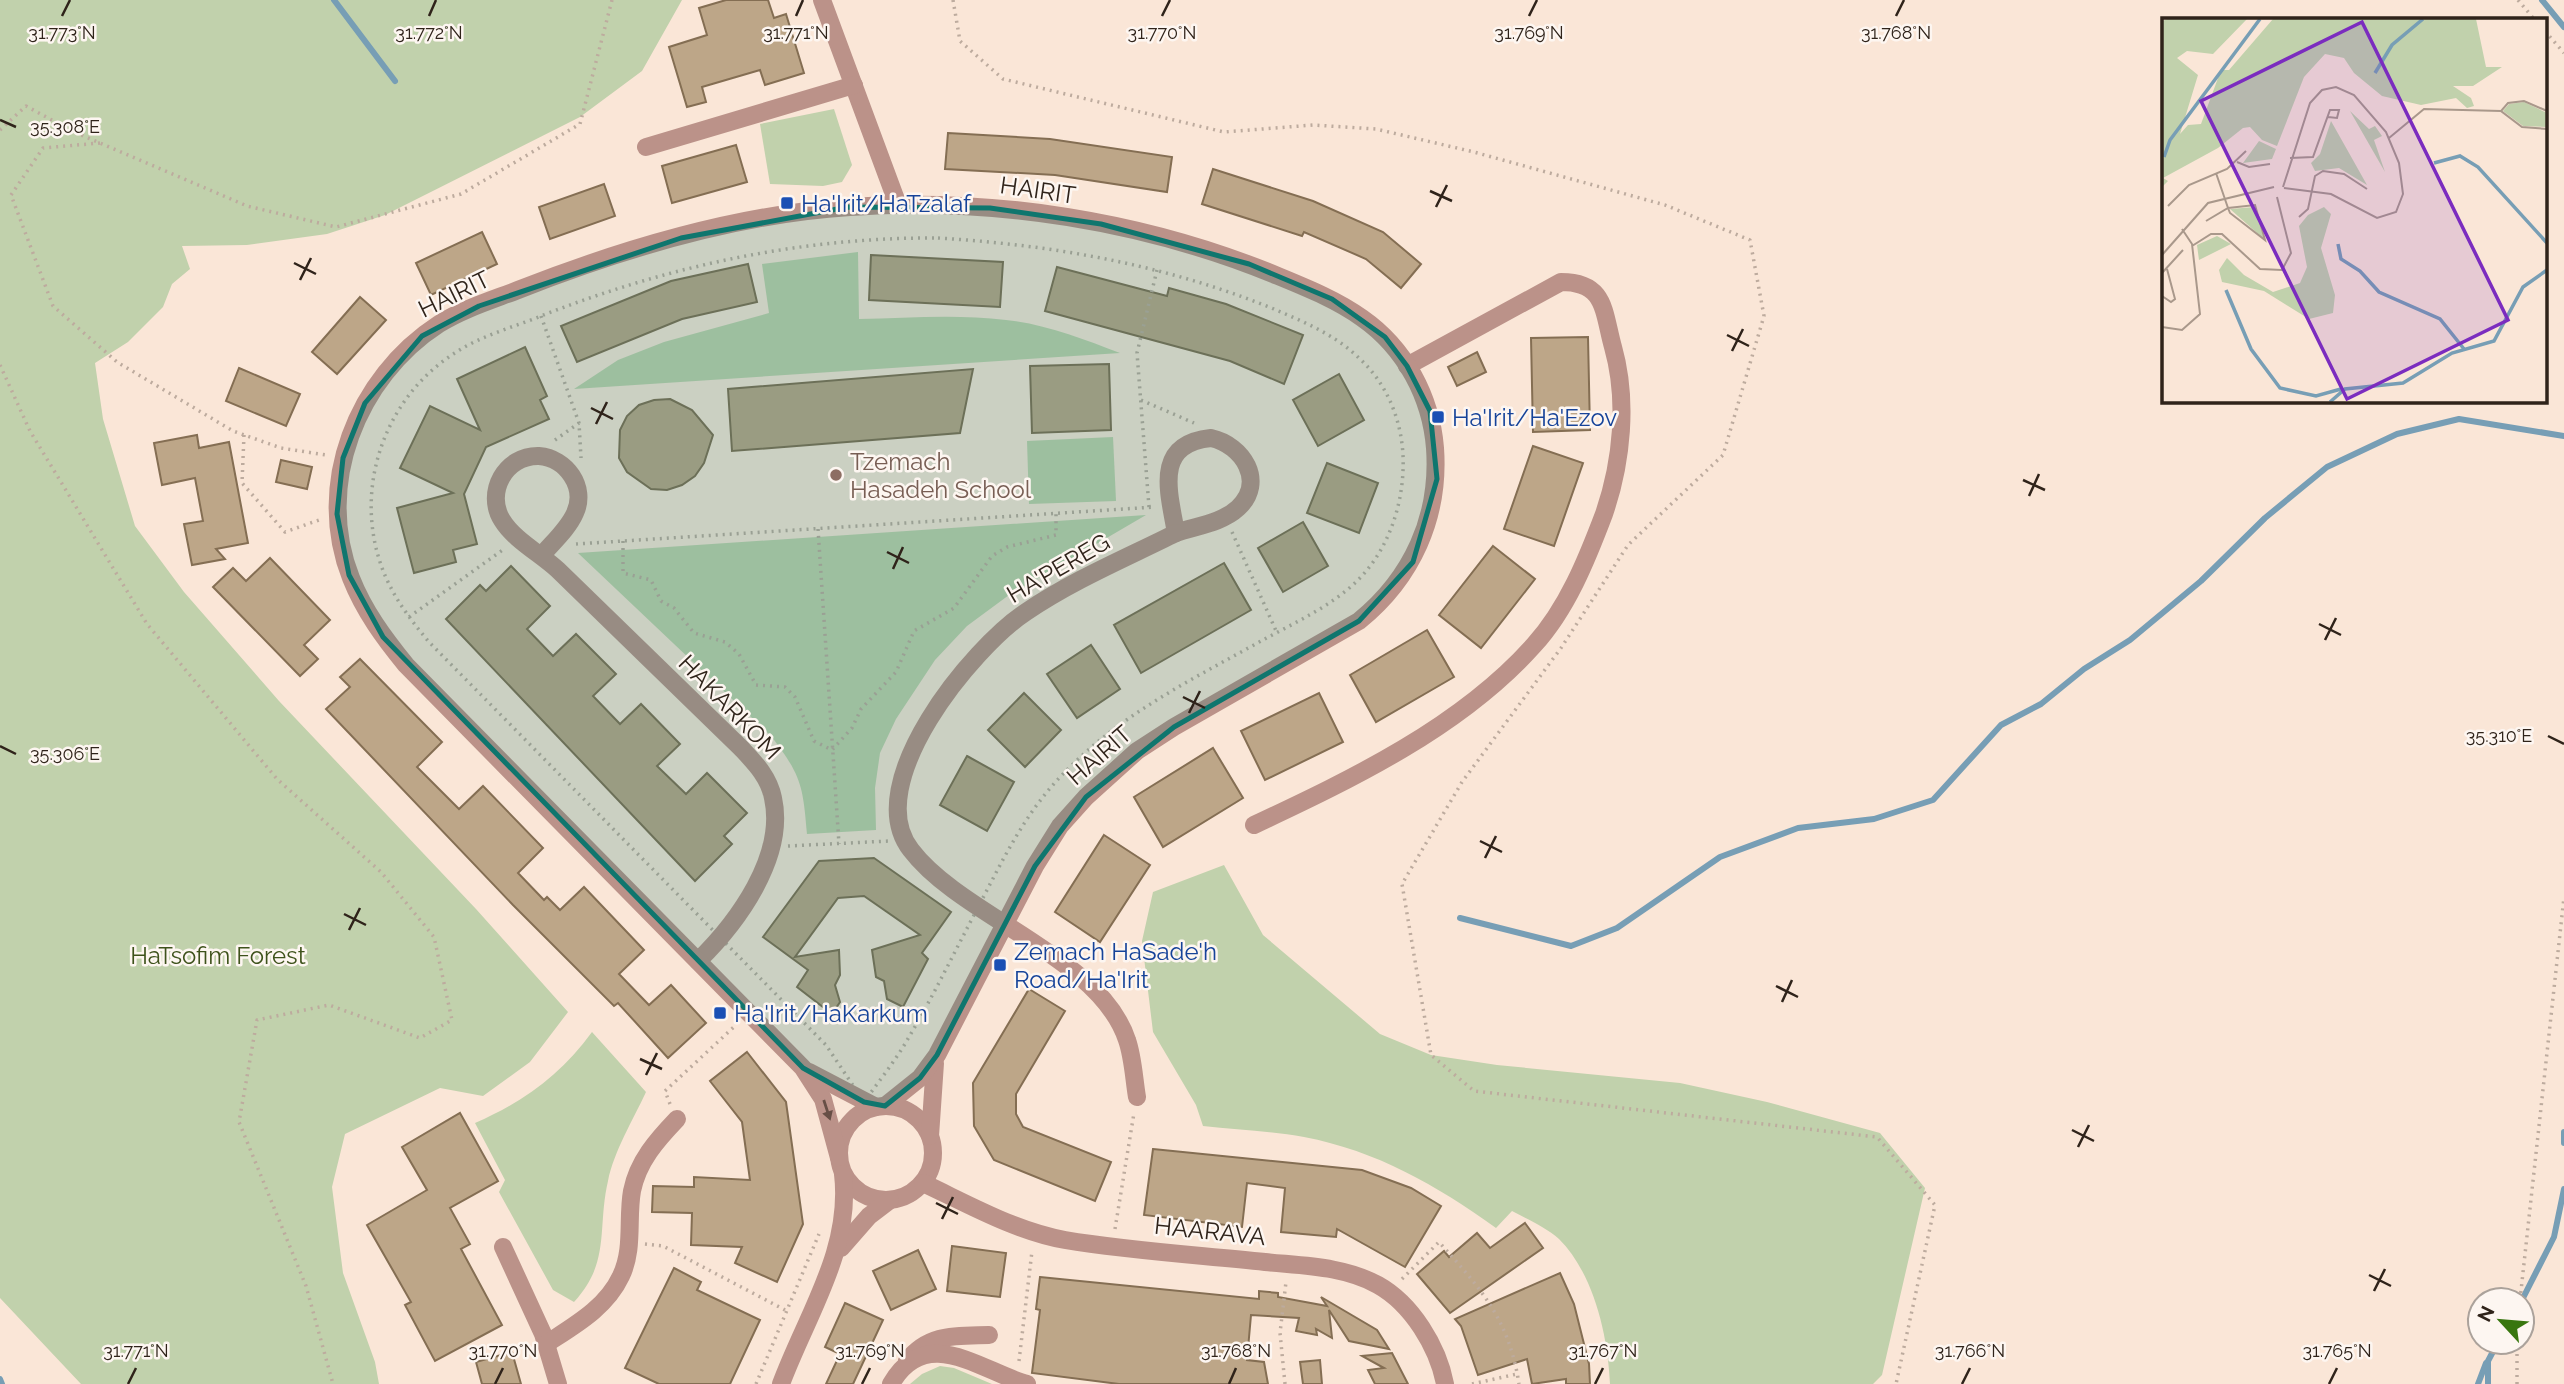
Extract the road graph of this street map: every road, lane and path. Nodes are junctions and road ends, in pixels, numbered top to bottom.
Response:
1 (612, 0) edge
2 (822, 0) edge
3 (2518, 0) edge
4 (2534, 18) edge
5 (2546, 32) edge
6 (2564, 53) edge
7 (854, 85) junction
8 (0, 130) edge
9 (102, 143) junction
10 (646, 147) dead end
11 (898, 205) junction
12 (1157, 270) junction
13 (541, 316) junction
14 (0, 365) edge
15 (1407, 366) junction
16 (1141, 400) junction
17 (1199, 425) dead end
18 (244, 435) junction
19 (343, 458) junction
20 (582, 463) dead end
21 (1171, 506) junction
22 (1149, 507) junction
23 (1056, 513) junction
24 (337, 514) junction
25 (1225, 517) junction
26 (818, 529) junction
27 (587, 530) dead end
28 (1176, 533) junction
29 (520, 537) junction
30 (623, 541) junction
31 (588, 544) junction
32 (546, 550) junction
33 (409, 617) junction
34 (1277, 633) junction
35 (832, 750) junction
36 (1254, 825) dead end
37 (905, 840) junction
38 (839, 844) junction
39 (770, 847) junction
40 (2564, 897) edge
41 (978, 908) junction
42 (1007, 923) junction
43 (721, 938) junction
44 (698, 961) junction
45 (749, 1013) junction
46 (937, 1055) junction
47 (803, 1068) junction
48 (1137, 1097) joint
49 (875, 1105) junction
50 (677, 1119) joint
51 (930, 1136) junction
52 (841, 1166) junction
53 (923, 1183) junction
54 (890, 1200) junction
55 (823, 1223) dead end
56 (1035, 1231) junction
57 (629, 1242) junction
58 (1113, 1245) junction
59 (503, 1247) dead end
60 (835, 1257) junction
61 (1288, 1264) junction
62 (2522, 1286) edge
63 (1389, 1293) junction
64 (785, 1310) junction
65 (989, 1335) dead end
66 (546, 1344) junction
67 (2517, 1356) edge
68 (904, 1365) junction
69 (1517, 1374) junction
70 (1022, 1382) edge
71 (333, 1384) edge
72 (558, 1384) edge
73 (756, 1384) edge
74 (781, 1384) edge
75 (891, 1384) edge
76 (1285, 1384) edge
77 (1444, 1384) edge
78 (1472, 1384) edge
79 (1518, 1384) edge
80 (2516, 1384) edge

1 - 9 path
2 - 7 street
3 - 4 path
5 - 6 path
7 - 10 street
7 - 11 street
8 - 9 path
9 - 18 path
11 - 15 street, HAIRIT
11 - 19 street, HAIRIT
12 - 13 path
12 - 16 path
12 - 34 path
13 - 20 path
13 - 33 path
14 - 71 path
15 - 36 street
15 - 42 street, HAIRIT
16 - 17 path
16 - 22 path
18 - 19 path
18 - 24 path
19 - 24 street, HAIRIT
21 - 22 path
21 - 25 street
21 - 28 street
22 - 23 path
23 - 26 path
23 - 35 path
24 - 44 street, HAIRIT
25 - 28 street, HA'PEREG
25 - 34 path
26 - 30 path
26 - 35 path
27 - 31 path
28 - 37 street, HA'PEREG
29 - 32 street, HAKARKOM
29 - 32 street, HAKARKOM
29 - 33 path
30 - 31 path
30 - 35 path
31 - 32 path
32 - 39 street, HAKARKOM
33 - 43 path
34 - 41 path
35 - 38 path
37 - 38 path
37 - 41 street
38 - 39 path
39 - 43 street, HAKARKOM
40 - 62 path
41 - 42 street
41 - 49 path
42 - 46 street, HAIRIT
42 - 48 street
43 - 44 street, HAKARKOM
43 - 49 path
44 - 45 street, HAIRIT
45 - 47 street, HAIRIT
45 - 50 path
46 - 49 street, HAIRIT
46 - 51 street, HAIRIT
47 - 49 street, HAIRIT
47 -> 52 street, HAIRIT
48 - 58 path
49 - 51 street
49 - 52 street
50 - 57 street
51 - 53 street
52 - 54 street
52 - 60 street
53 - 54 street
53 - 56 street, HAARAVA
54 - 60 street
55 - 64 path
56 - 58 street, HAARAVA
56 - 70 path
57 - 64 path
57 - 66 street
58 - 61 street, HAARAVA
59 - 66 street
60 - 74 street
61 - 63 street, HAARAVA
61 - 76 path
63 - 69 path
63 - 77 street, HAARAVA
64 - 73 path
65 - 68 street
66 - 72 street
67 - 80 path
68 - 70 street
68 - 75 street
69 - 78 path
69 - 79 path

